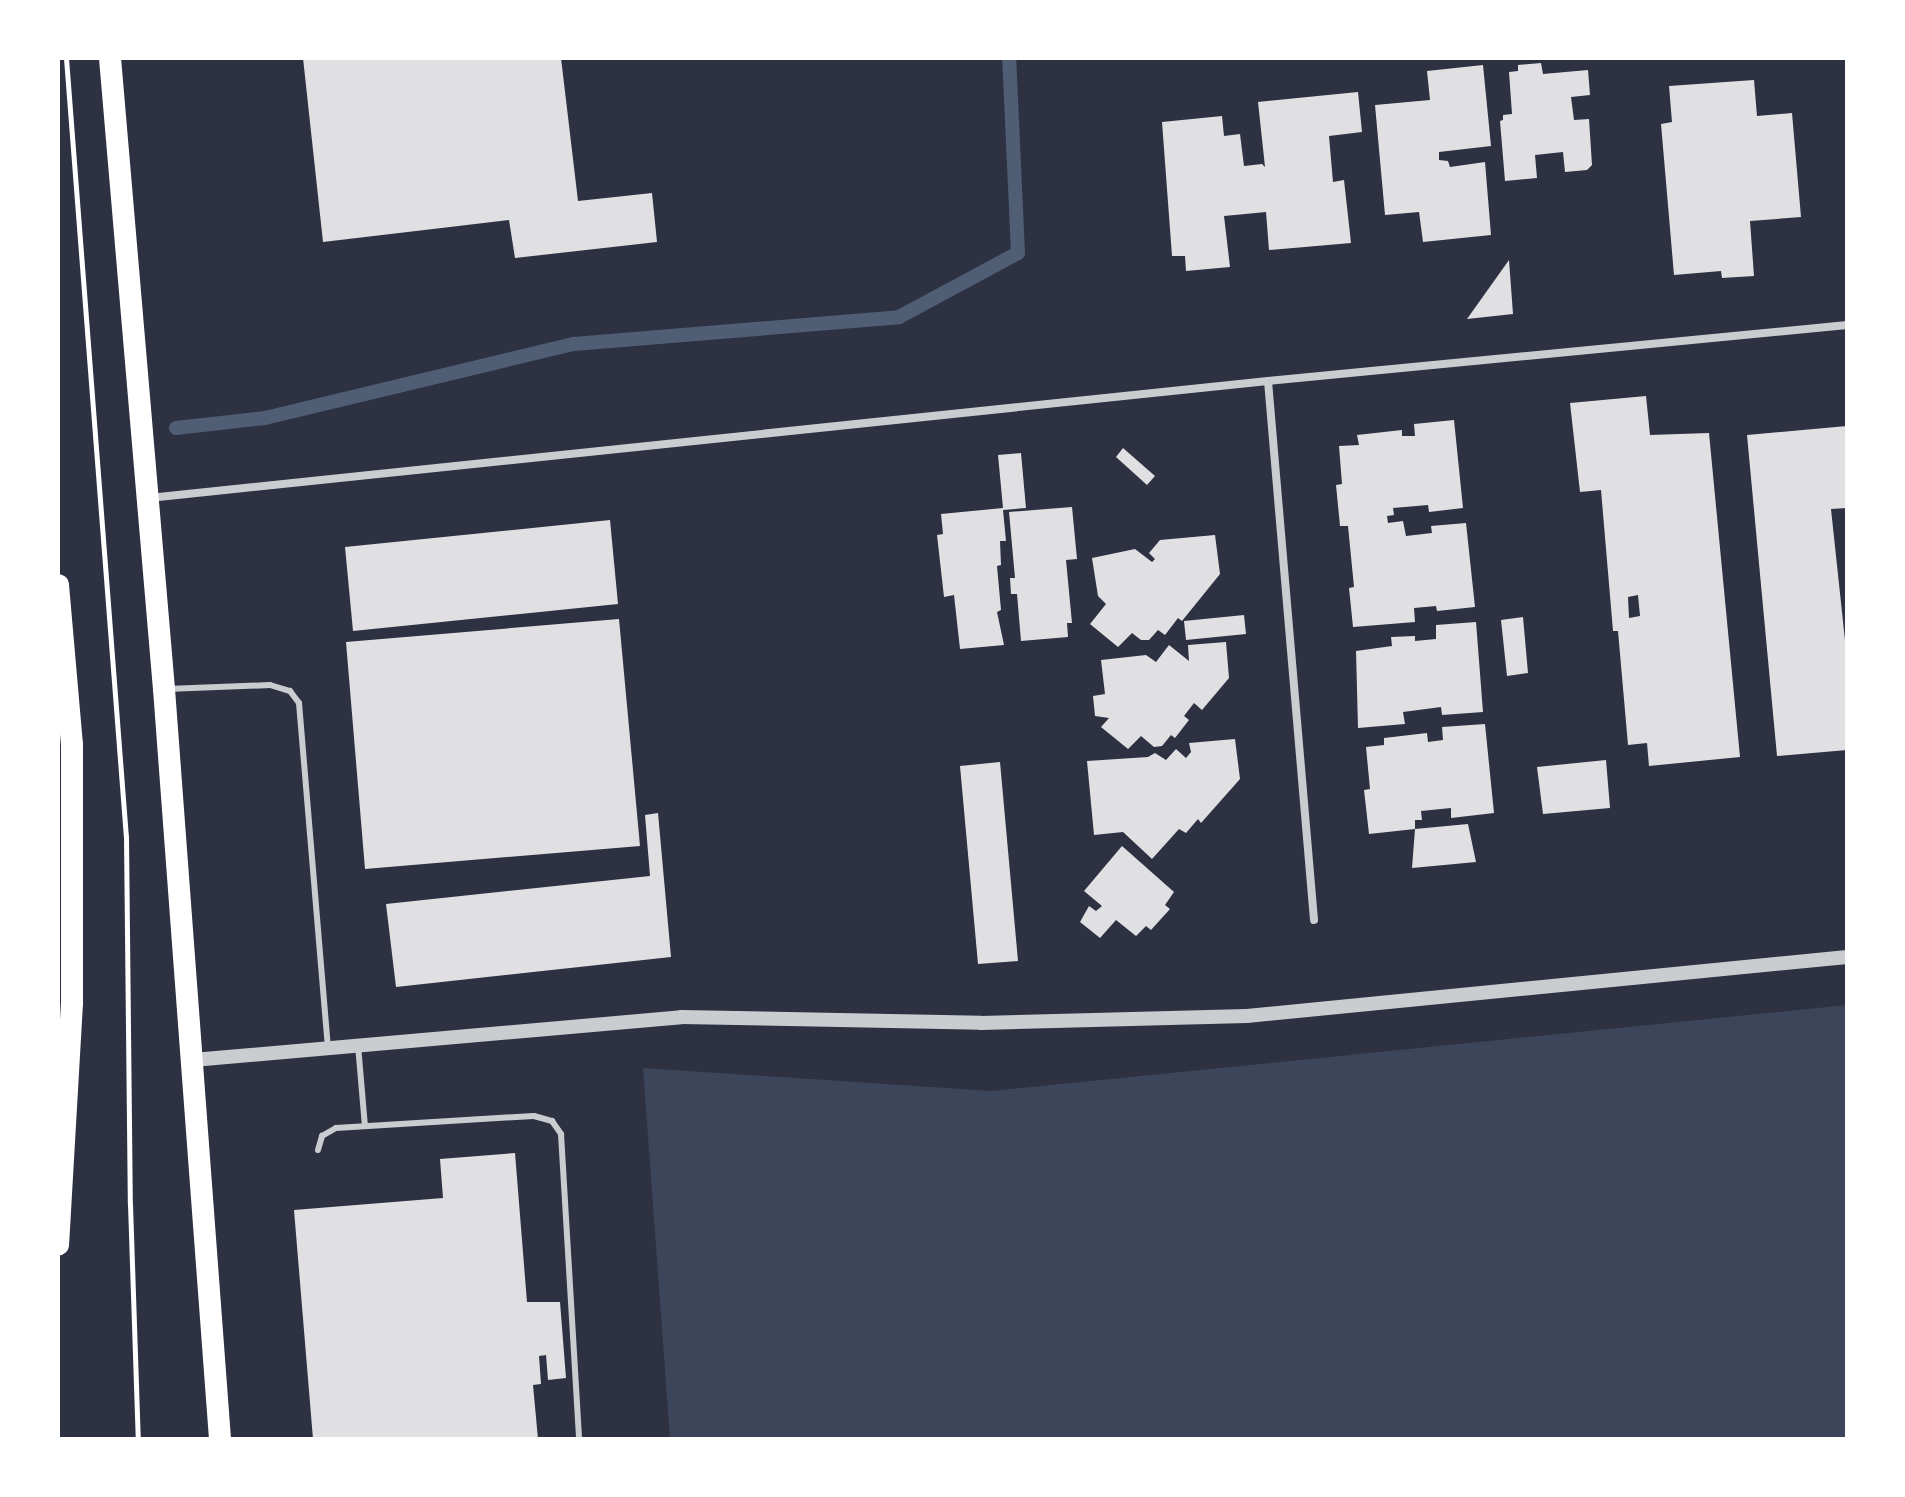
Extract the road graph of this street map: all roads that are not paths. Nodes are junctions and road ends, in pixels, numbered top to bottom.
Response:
1 (110, 58) edge
2 (1847, 325) edge
3 (1268, 381) junction
4 (145, 499) junction
5 (58, 585) edge
6 (164, 689) junction
7 (1314, 920) dead end
8 (1847, 957) edge
9 (358, 1045) junction
10 (328, 1048) junction
11 (193, 1060) junction
12 (365, 1126) junction
13 (318, 1150) dead end
14 (58, 1245) edge
15 (220, 1439) edge
16 (579, 1439) edge

1 - 4 highway
2 - 3 street
3 - 4 street
3 - 7 street
4 - 6 highway
5 - 14 highway
6 - 10 lane
6 - 11 highway
8 - 9 street
9 - 10 street
9 - 12 lane
10 - 11 street
11 - 15 highway
12 - 13 lane
12 - 16 lane

